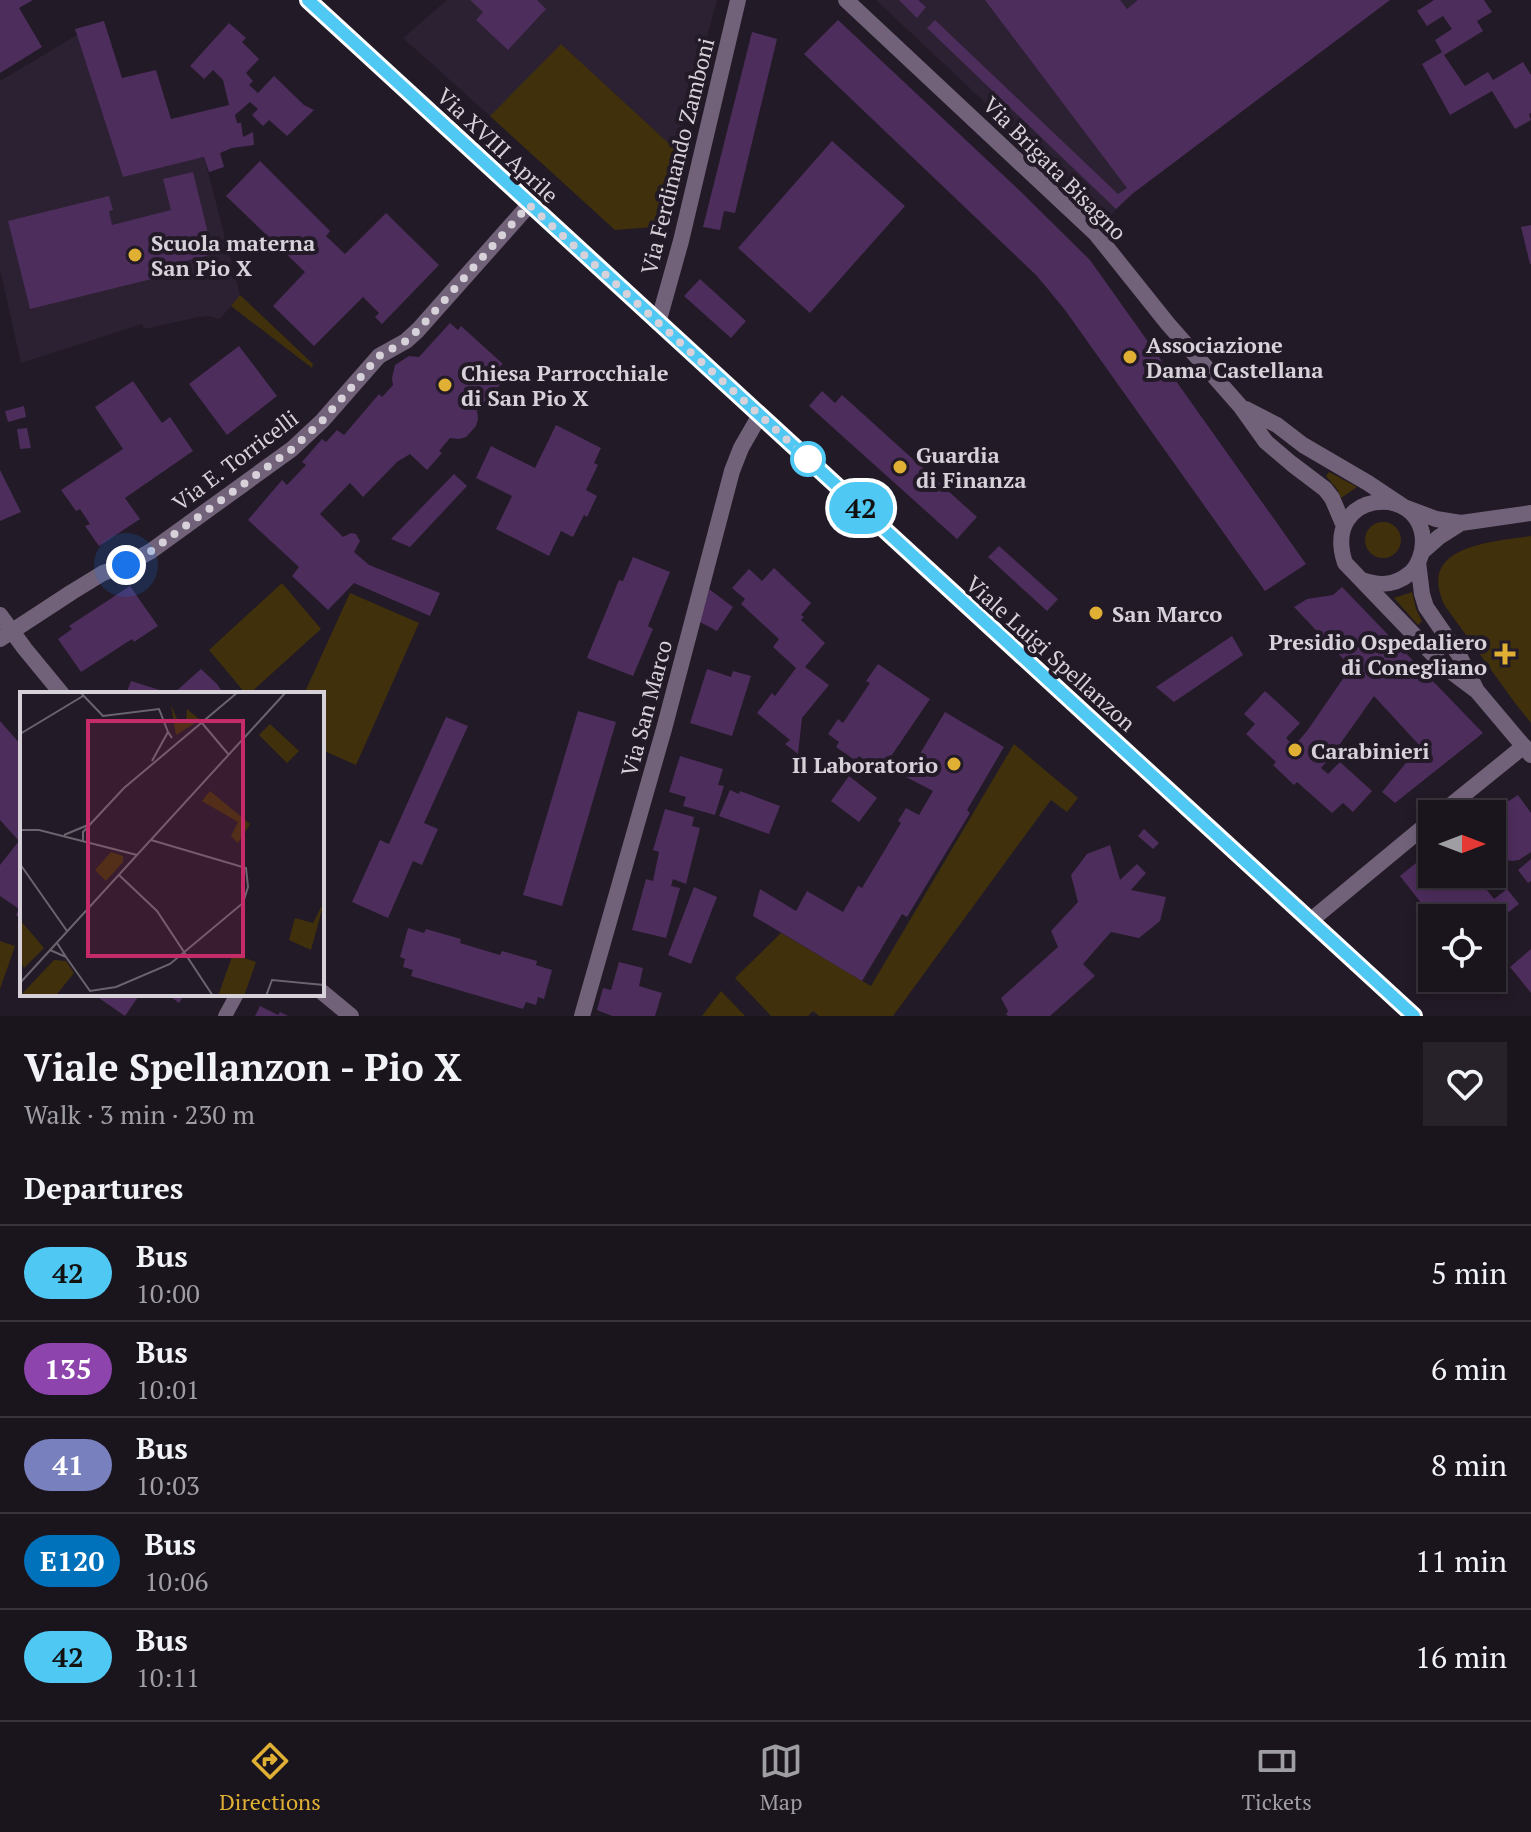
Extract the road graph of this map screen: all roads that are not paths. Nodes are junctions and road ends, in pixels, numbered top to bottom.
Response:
1 (308, 0) edge
2 (738, 0) edge
3 (852, 3) edge
4 (529, 205) junction
5 (658, 323) junction
6 (1241, 407) junction
7 (760, 415) junction
8 (1404, 507) junction
9 (1531, 513) edge
10 (1461, 523) junction
11 (1344, 526) junction
12 (1420, 557) junction
13 (1362, 580) junction
14 (0, 615) edge
15 (6, 635) edge
16 (1477, 691) junction
17 (60, 692) edge
18 (1527, 751) edge
19 (1459, 800) edge
20 (1418, 832) edge
21 (1310, 921) junction
22 (324, 994) edge
23 (236, 996) edge
24 (225, 1016) edge
25 (351, 1016) edge
26 (582, 1016) edge
27 (1414, 1016) edge

1 - 4 street, Via XVIII Aprile
2 - 5 street, Via Ferdinando Zamboni
3 - 6 street, Via Brigata Bisagno
4 - 5 street, Via XVIII Aprile
4 - 15 street, Via E. Torricelli
5 - 7 street, Viale Luigi Spellanzon
6 - 8 street, Via Brigata Bisagno
6 - 11 street, Via Brigata Bisagno
7 - 21 street, Viale Luigi Spellanzon
7 - 26 street, Via San Marco
8 - 10 street
8 - 11 street
8 - 12 street
9 - 10 street
10 - 12 street
11 - 13 street
12 - 13 street
12 - 16 street
13 - 16 street
14 - 15 street
15 - 17 street
16 - 18 street
18 - 19 street
20 - 21 street
21 - 27 street, Viale Luigi Spellanzon
22 - 25 street
23 - 24 lane

